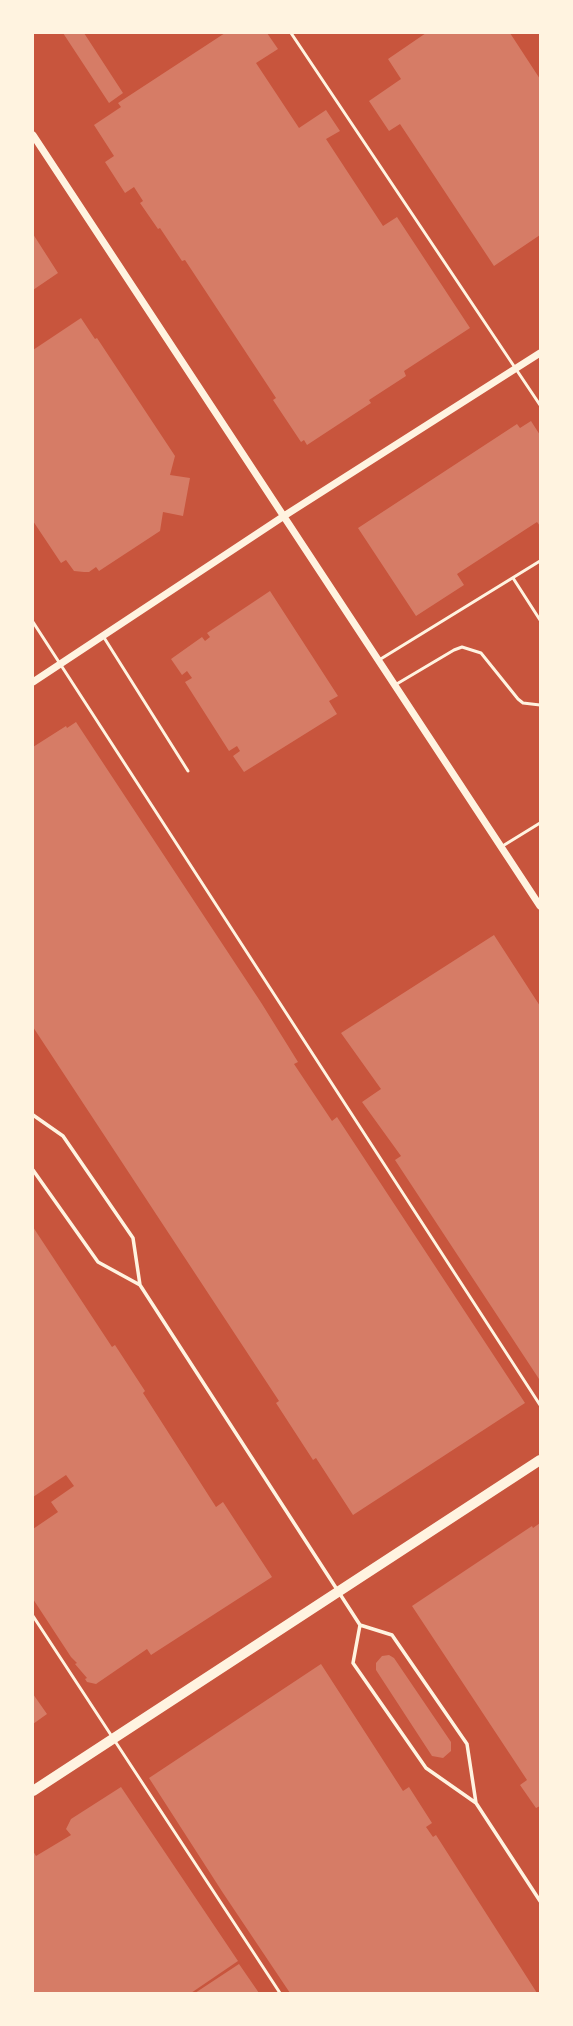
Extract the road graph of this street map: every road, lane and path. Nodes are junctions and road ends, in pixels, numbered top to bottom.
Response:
1 (291, 33) edge
2 (33, 135) edge
3 (540, 353) edge
4 (516, 368) junction
5 (540, 405) edge
6 (284, 516) junction
7 (540, 560) edge
8 (513, 578) junction
9 (540, 620) edge
10 (33, 622) edge
11 (103, 636) junction
12 (379, 660) junction
13 (61, 664) junction
14 (33, 682) edge
15 (395, 685) junction
16 (540, 705) edge
17 (188, 771) dead end
18 (540, 823) edge
19 (501, 847) junction
20 (540, 906) edge
21 (33, 1115) edge
22 (33, 1170) edge
23 (140, 1285) junction
24 (540, 1405) edge
25 (540, 1460) edge
26 (339, 1592) junction
27 (33, 1616) edge
28 (360, 1625) junction
29 (114, 1739) junction
30 (33, 1792) edge
31 (476, 1803) junction
32 (540, 1901) edge
33 (280, 1993) edge

1 - 4 lane
2 - 6 street
3 - 4 street
4 - 5 lane
4 - 6 street
6 - 11 street
6 - 12 street
7 - 8 lane
8 - 9 lane
8 - 12 lane
10 - 13 lane
11 - 13 street
11 - 17 lane
12 - 15 street
13 - 14 street
13 - 24 lane
15 - 16 lane
15 - 19 street
18 - 19 lane
19 - 20 street
21 - 23 street
22 - 23 street
23 - 26 street
25 - 26 main road
26 - 28 street
26 - 29 main road
27 - 29 lane
28 - 31 street
28 - 31 street
29 - 30 main road
29 - 33 lane
31 - 32 street

